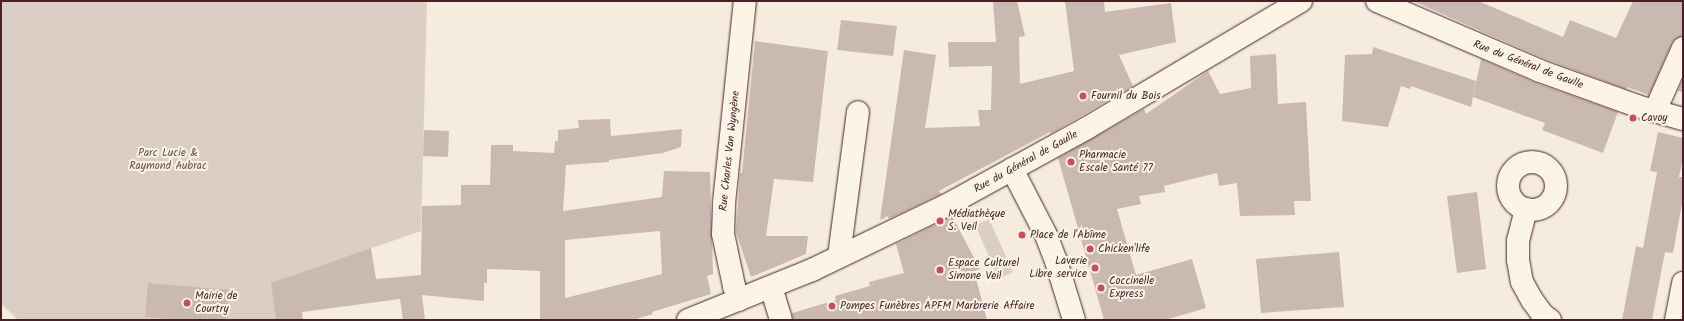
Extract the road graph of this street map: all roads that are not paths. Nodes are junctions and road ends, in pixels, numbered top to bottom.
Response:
1 (745, 1) edge
2 (1301, 1) edge
3 (1377, 1) edge
4 (1683, 48) edge
5 (1655, 111) junction
6 (858, 112) dead end
7 (1683, 119) edge
8 (1012, 169) junction
9 (1526, 209) dead end
10 (839, 256) junction
11 (1683, 283) edge
12 (771, 287) junction
13 (739, 300) junction
14 (688, 320) edge
15 (781, 320) edge
16 (1074, 320) edge
17 (1550, 320) edge
18 (1676, 320) edge

1 - 13 street, Rue Charles Van Wyngène
2 - 8 street, Rue du Général de Gaulle
3 - 5 street, Rue du Général de Gaulle
4 - 5 street
5 - 7 street, Rue du Général de Gaulle
6 - 10 street
8 - 10 street, Rue du Général de Gaulle
8 - 16 street
9 - 17 street
10 - 12 street, Rue du Général de Gaulle
11 - 18 street
12 - 13 street, Rue du Général de Gaulle
12 - 15 street
13 - 14 street, Rue du Général de Gaulle

